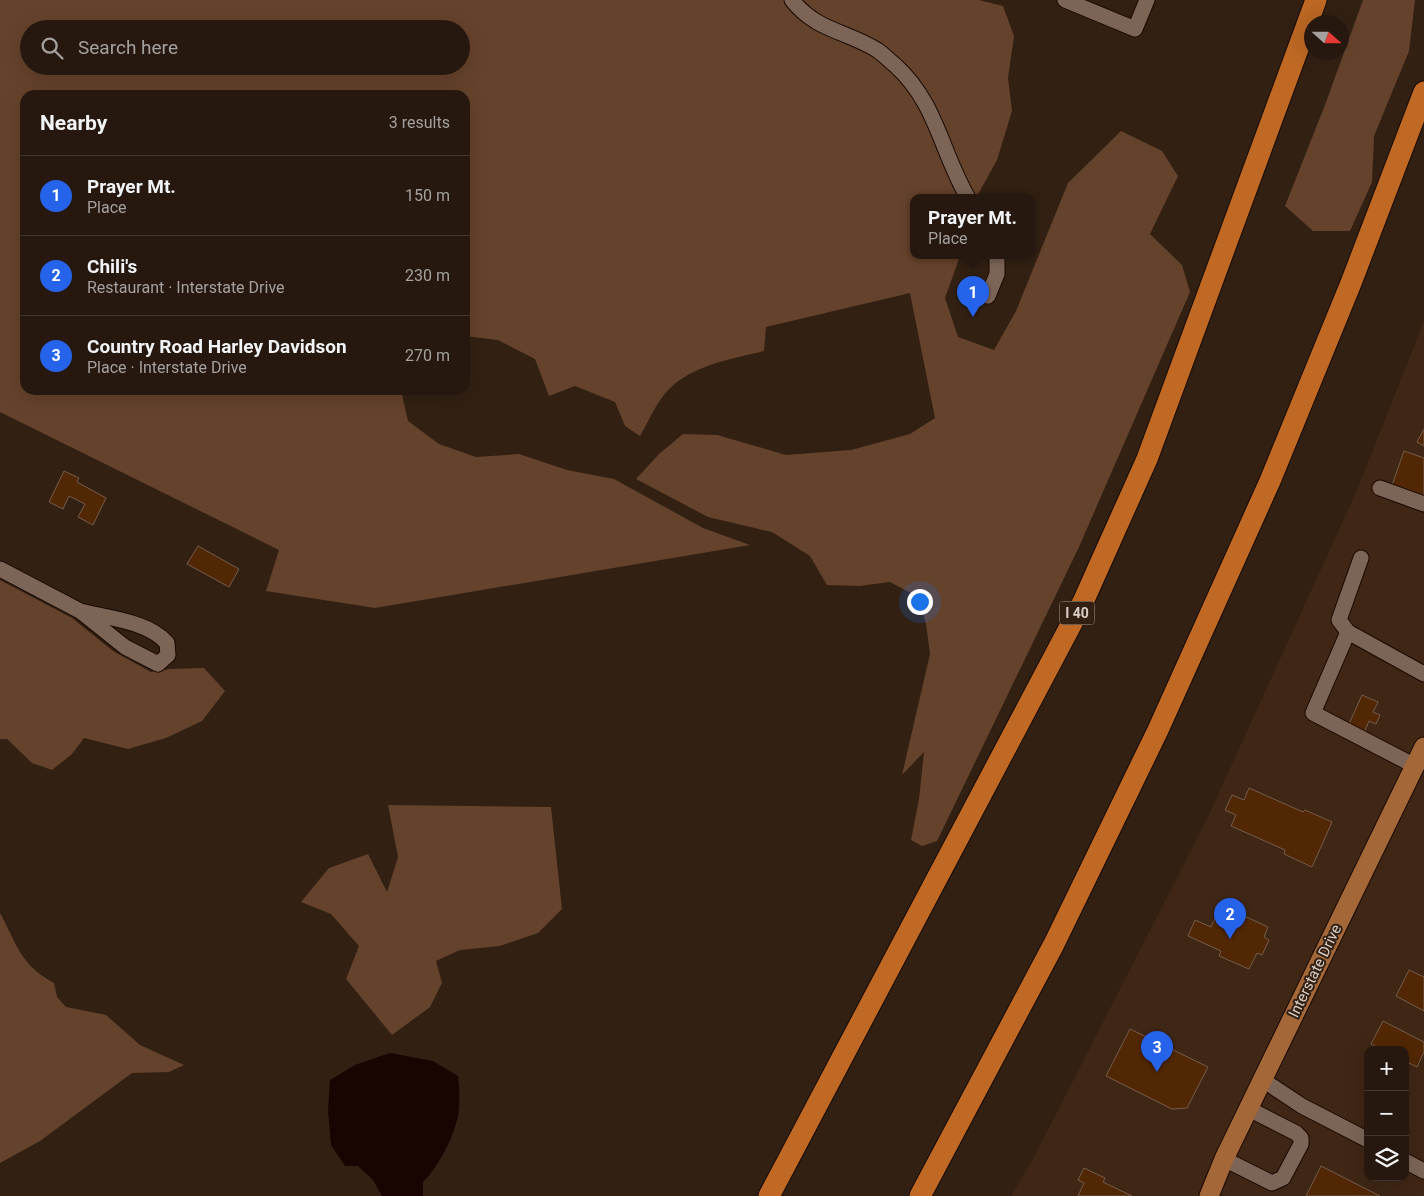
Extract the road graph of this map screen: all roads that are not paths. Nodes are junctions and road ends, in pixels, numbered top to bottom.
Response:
1 (792, 0) edge
2 (1065, 0) edge
3 (1147, 0) edge
4 (1316, 0) edge
5 (1424, 92) edge
6 (966, 194) edge
7 (997, 259) edge
8 (988, 296) dead end
9 (1380, 488) dead end
10 (1424, 504) edge
11 (1361, 558) dead end
12 (0, 569) edge
13 (80, 611) junction
14 (1348, 632) junction
15 (1424, 674) edge
16 (1424, 747) edge
17 (1415, 766) junction
18 (1263, 1080) junction
19 (1249, 1109) junction
20 (1364, 1138) edge
21 (1224, 1159) junction
22 (1409, 1163) edge
23 (1424, 1172) edge
24 (769, 1196) edge
25 (920, 1196) edge
26 (1209, 1196) edge

1 - 6 street
2 - 3 street
4 - 24 highway, I 40
5 - 25 highway
7 - 8 street
9 - 10 street
11 - 14 street
12 - 13 street
13 - 13 street
14 - 15 street
14 - 17 street
16 - 17 main road, Interstate Drive
17 - 18 main road, Interstate Drive
18 - 19 main road, Interstate Drive
18 - 20 street
19 - 21 main road, Interstate Drive
19 - 21 street
21 - 26 main road, Interstate Drive
22 - 23 street

